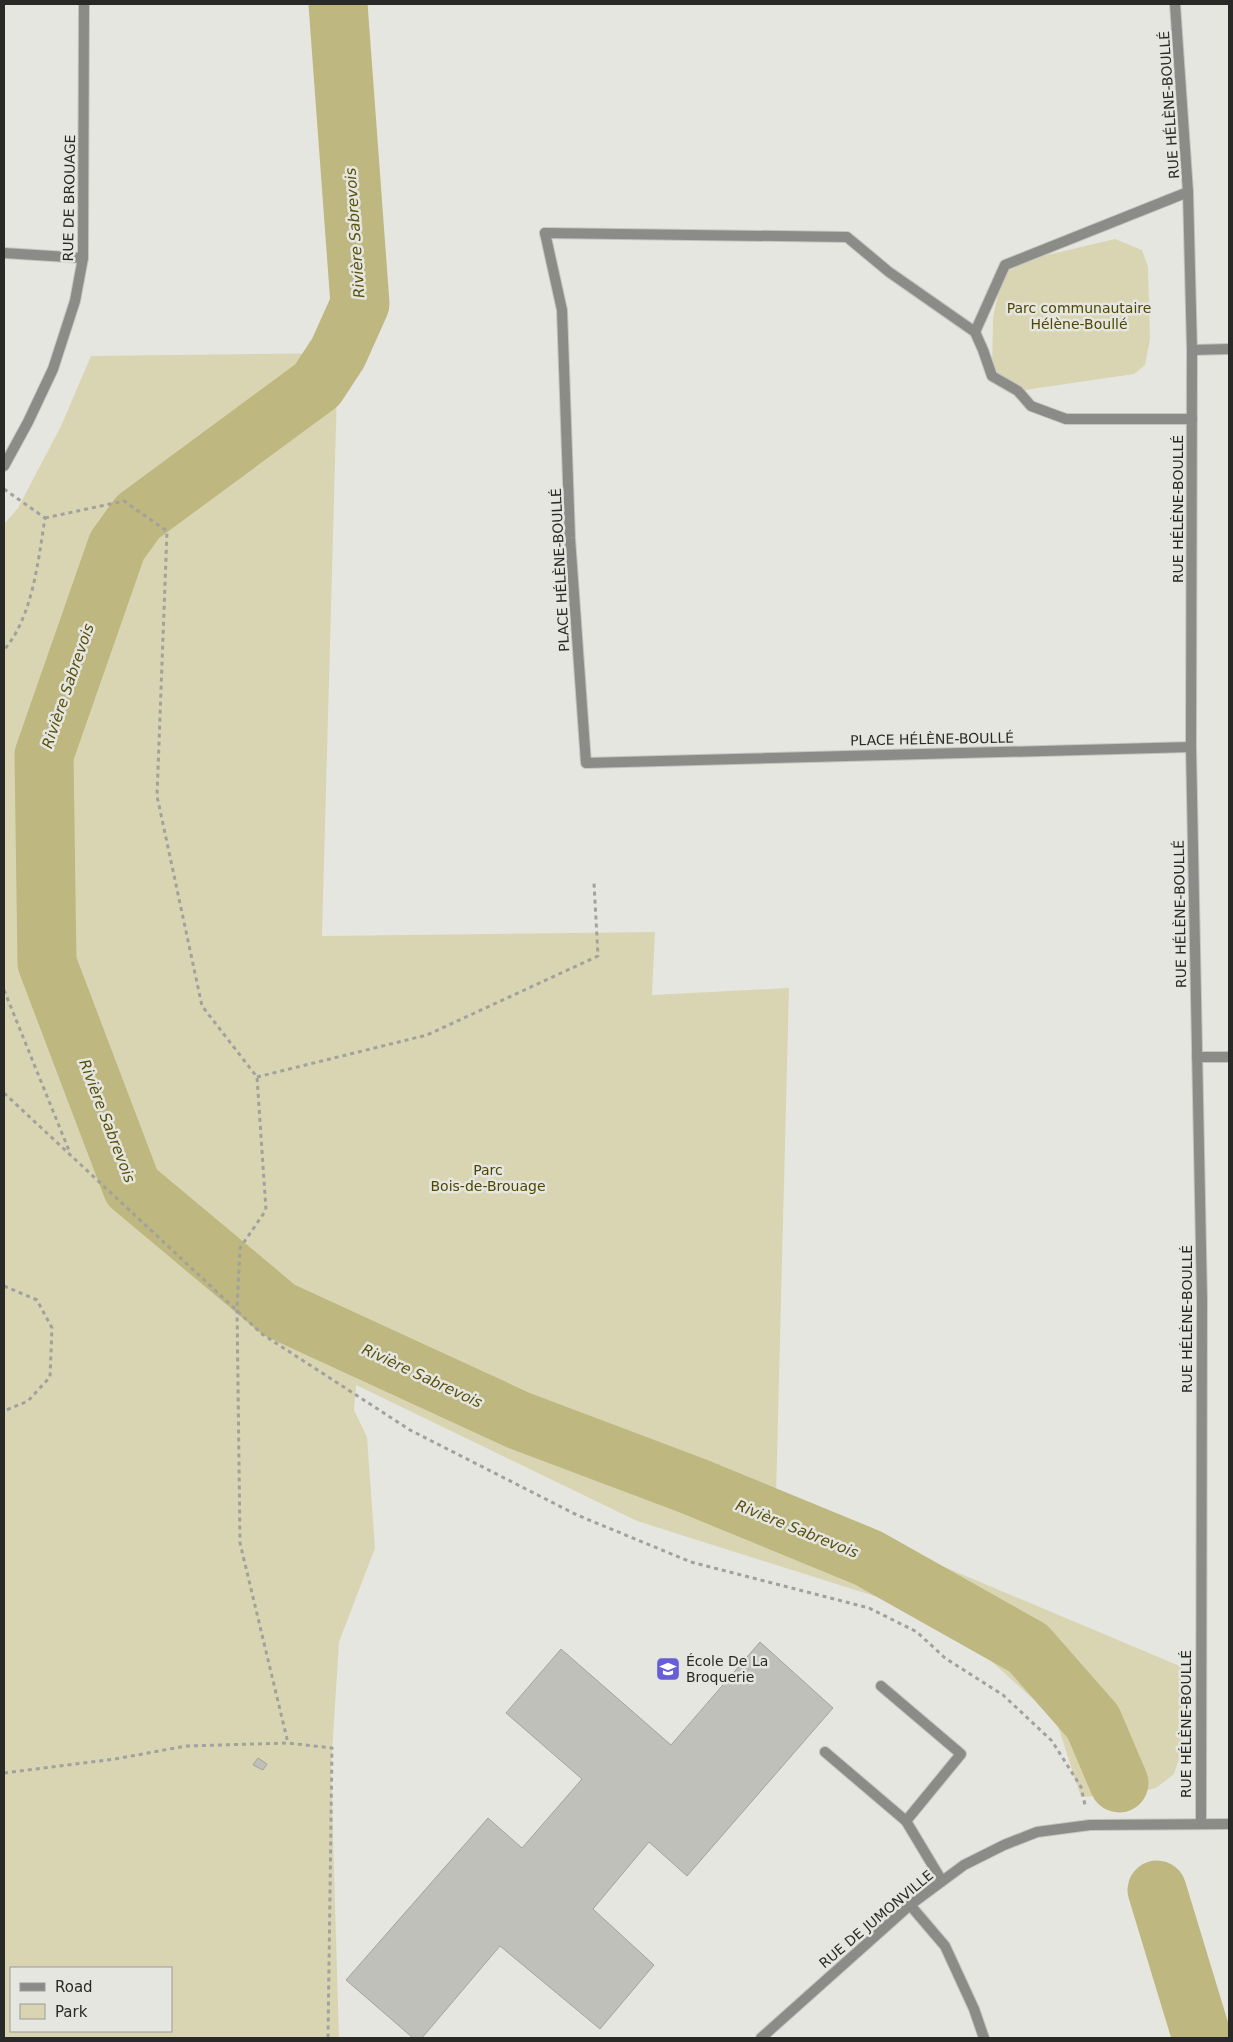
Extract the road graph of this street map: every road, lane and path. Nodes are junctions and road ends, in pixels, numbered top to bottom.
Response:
1 (84, 4) edge
2 (1176, 4) edge
3 (1188, 192) junction
4 (4, 253) edge
5 (83, 258) junction
6 (975, 332) junction
7 (1229, 349) edge
8 (1192, 350) junction
9 (1192, 419) junction
10 (4, 466) edge
11 (4, 489) edge
12 (45, 518) junction
13 (4, 650) edge
14 (1191, 747) junction
15 (594, 883) dead end
16 (4, 990) edge
17 (1196, 1057) junction
18 (1229, 1057) edge
19 (257, 1077) junction
20 (4, 1093) edge
21 (72, 1156) junction
22 (4, 1286) edge
23 (237, 1310) junction
24 (4, 1411) edge
25 (880, 1686) dead end
26 (288, 1743) junction
27 (825, 1752) dead end
28 (4, 1773) edge
29 (906, 1821) junction
30 (1201, 1824) junction
31 (1229, 1824) edge
32 (1090, 1825) junction
33 (942, 1882) junction
34 (910, 1905) junction
35 (328, 2038) edge
36 (761, 2038) edge
37 (984, 2038) edge

1 - 5 street, RUE DE BROUAGE
2 - 3 street, RUE HÉLÈNE-BOULLÉ
3 - 6 street
3 - 8 street, RUE HÉLÈNE-BOULLÉ
4 - 5 street
5 - 10 street, RUE DE BROUAGE
6 - 9 street
6 - 14 street, PLACE HÉLÈNE-BOULLÉ
7 - 8 street
8 - 9 street, RUE HÉLÈNE-BOULLÉ
9 - 14 street, RUE HÉLÈNE-BOULLÉ
11 - 12 path
12 - 13 path
12 - 19 path
14 - 17 street, RUE HÉLÈNE-BOULLÉ
15 - 19 path
16 - 21 path
17 - 18 street
17 - 30 street, RUE HÉLÈNE-BOULLÉ
19 - 23 path
20 - 21 path
21 - 23 path
22 - 24 path
23 - 26 path
23 - 32 path
25 - 29 street
26 - 28 path
26 - 35 path
27 - 29 street
29 - 33 street
30 - 31 street, RUE DE JUMONVILLE
30 - 32 street, RUE DE JUMONVILLE
32 - 33 street, RUE DE JUMONVILLE
33 - 34 street, RUE DE JUMONVILLE
34 - 36 street, RUE DE JUMONVILLE
34 - 37 street

